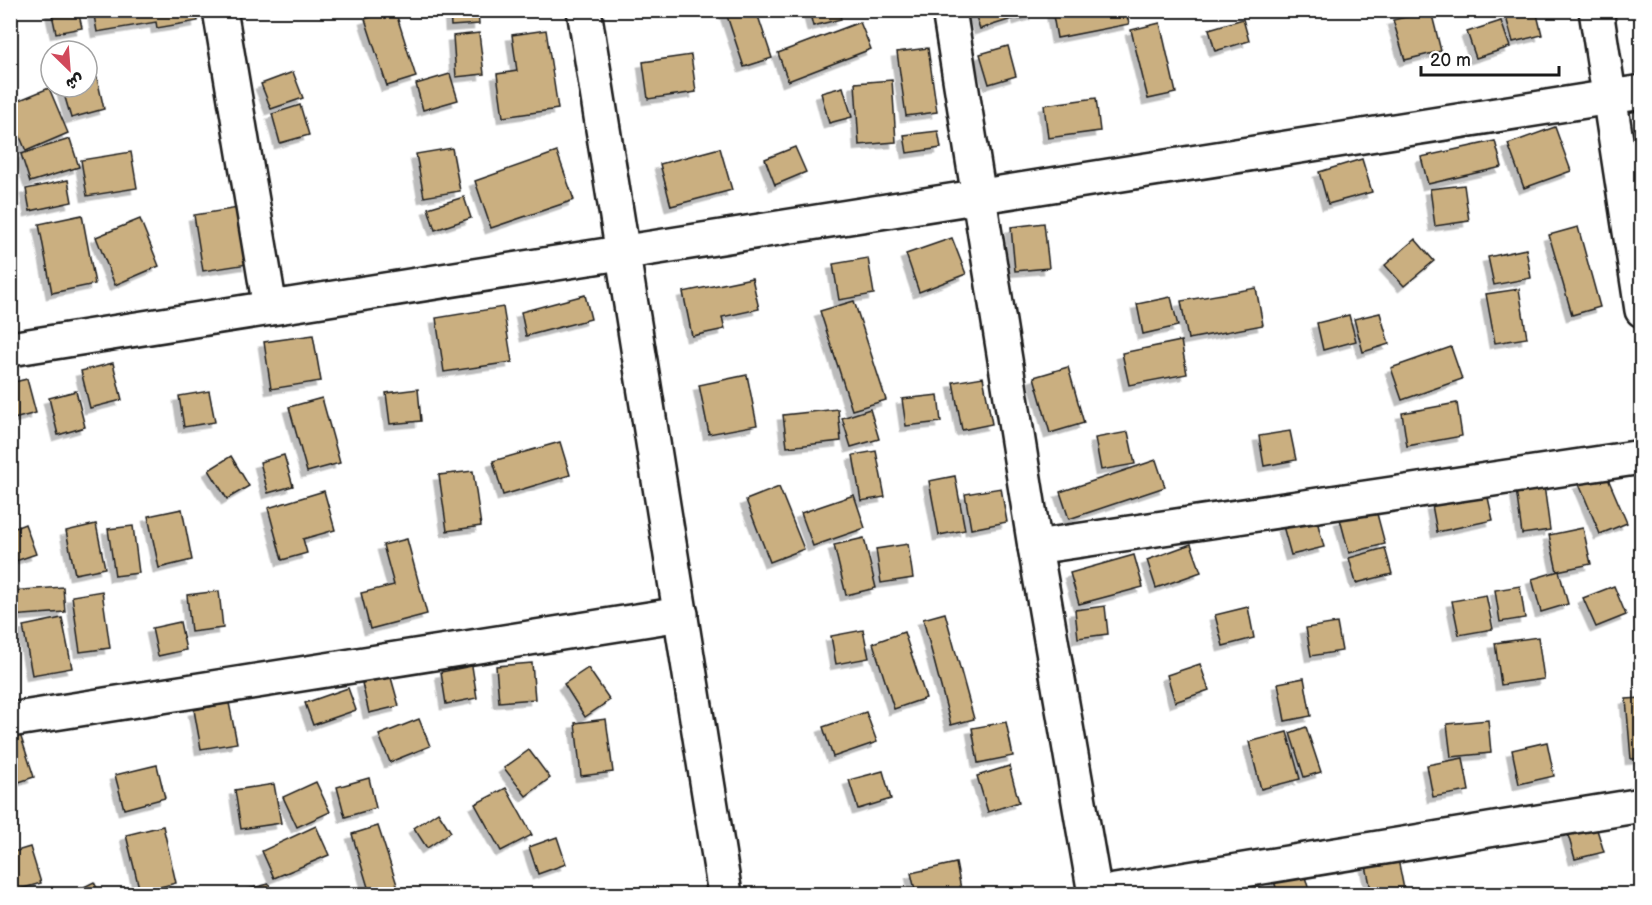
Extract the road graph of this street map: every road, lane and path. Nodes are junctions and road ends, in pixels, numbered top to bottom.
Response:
1 (220, 10) edge
2 (584, 10) edge
3 (949, 10) edge
4 (1596, 10) edge
5 (1641, 92) edge
6 (1609, 98) junction
7 (979, 196) junction
8 (622, 252) junction
9 (270, 308) junction
10 (1641, 310) edge
11 (10, 349) edge
12 (1641, 457) edge
13 (1035, 547) junction
14 (681, 614) junction
15 (10, 720) edge
16 (1641, 805) edge
17 (725, 894) edge
18 (1096, 894) edge

1 - 9 street
2 - 8 street
3 - 7 street
4 - 6 street
5 - 6 street
6 - 7 street
6 - 10 street
7 - 8 street
7 - 13 street
8 - 9 street
8 - 14 street
9 - 11 street
12 - 13 street
13 - 18 street
14 - 15 street
14 - 17 street
16 - 18 street

